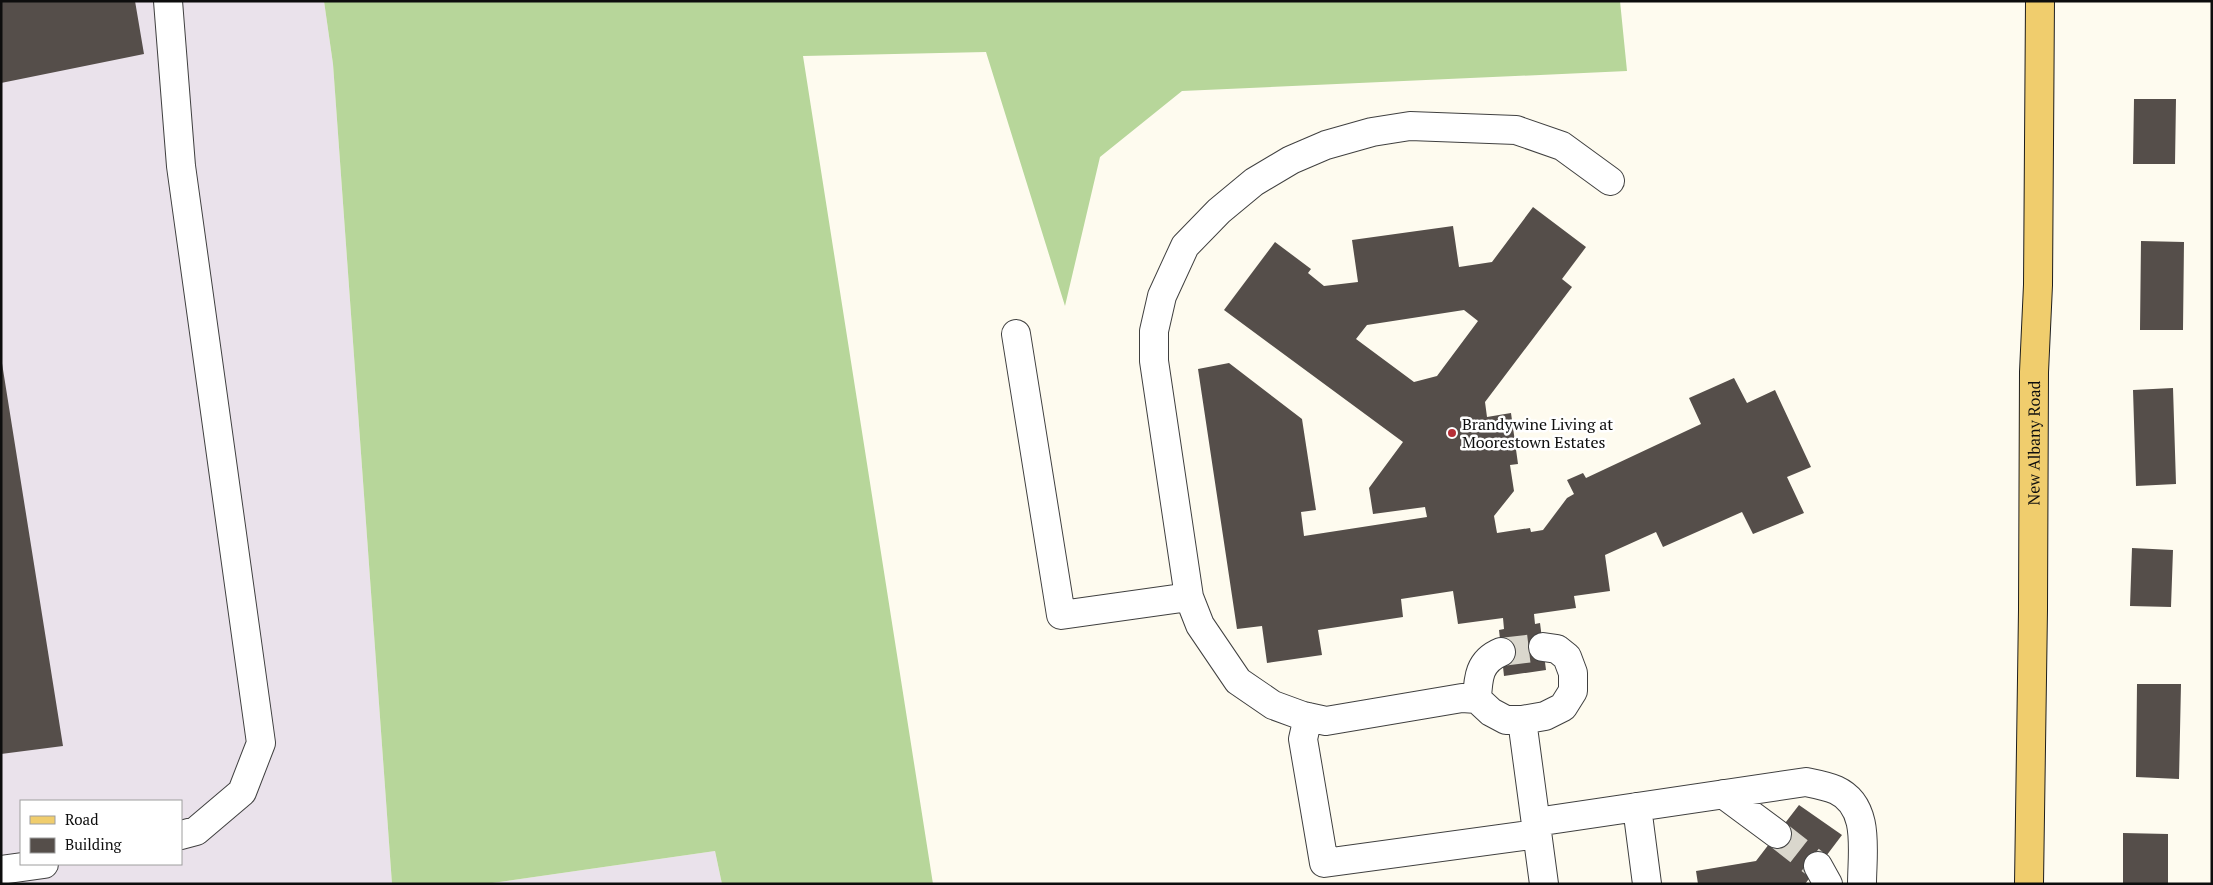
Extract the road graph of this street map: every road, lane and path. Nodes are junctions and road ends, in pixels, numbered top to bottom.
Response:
1 (168, 1) edge
2 (2040, 1) edge
3 (1610, 181) dead end
4 (1016, 334) dead end
5 (1189, 597) junction
6 (1543, 647) tunnel mouth
7 (1502, 652) tunnel mouth
8 (1477, 700) junction
9 (1308, 717) junction
10 (1522, 720) junction
11 (1723, 794) junction
12 (1637, 807) junction
13 (1537, 828) junction
14 (1777, 834) tunnel mouth
15 (182, 835) edge
16 (37, 865) edge
17 (1, 870) edge
18 (1544, 884) edge
19 (1647, 884) edge
20 (1862, 884) edge
21 (2029, 884) edge

1 - 15 lane
2 - 21 main road, New Albany Road
3 - 5 lane
4 - 5 lane
5 - 9 lane
6 - 10 lane
7 - 8 lane
8 - 9 lane
8 - 10 lane
9 - 13 lane
10 - 13 lane
11 - 12 lane
11 - 14 lane
11 - 20 lane
12 - 13 lane
12 - 19 lane
13 - 18 lane
16 - 17 lane

